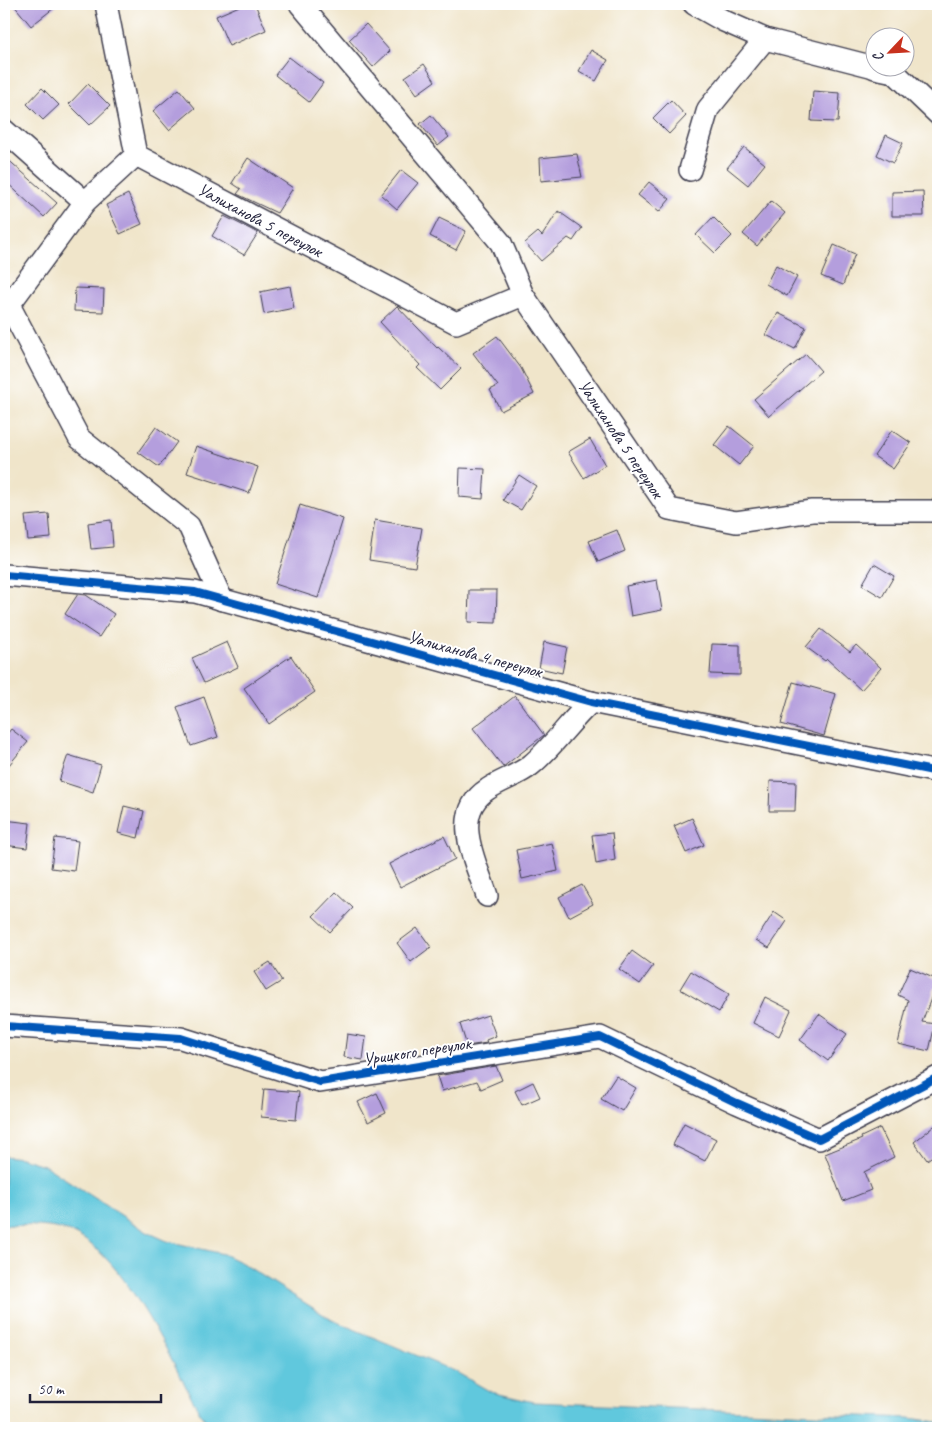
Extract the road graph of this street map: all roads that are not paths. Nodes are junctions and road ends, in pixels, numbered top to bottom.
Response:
1 (106, 4) edge
2 (300, 4) edge
3 (694, 4) edge
4 (765, 39) junction
5 (864, 64) edge
6 (900, 78) edge
7 (938, 114) edge
8 (4, 130) edge
9 (136, 155) junction
10 (690, 170) dead end
11 (85, 202) junction
12 (523, 294) junction
13 (6, 306) edge
14 (938, 512) edge
15 (4, 576) edge
16 (222, 600) junction
17 (591, 702) junction
18 (938, 772) edge
19 (487, 896) dead end
20 (4, 1026) edge
21 (938, 1078) edge

1 - 9 street
2 - 12 street, Уалиханова 5 переулок
3 - 4 street
4 - 5 street
4 - 10 street
6 - 7 street
8 - 11 street
9 - 11 street
9 - 12 street, Уалиханова 5 переулок
11 - 13 street
12 - 14 street, Уалиханова 5 переулок
13 - 16 street
15 - 16 street, Уалиханова 4 переулок
16 - 17 street, Уалиханова 4 переулок
17 - 18 street, Уалиханова 4 переулок
17 - 19 street
20 - 21 street, Урицкого переулок

